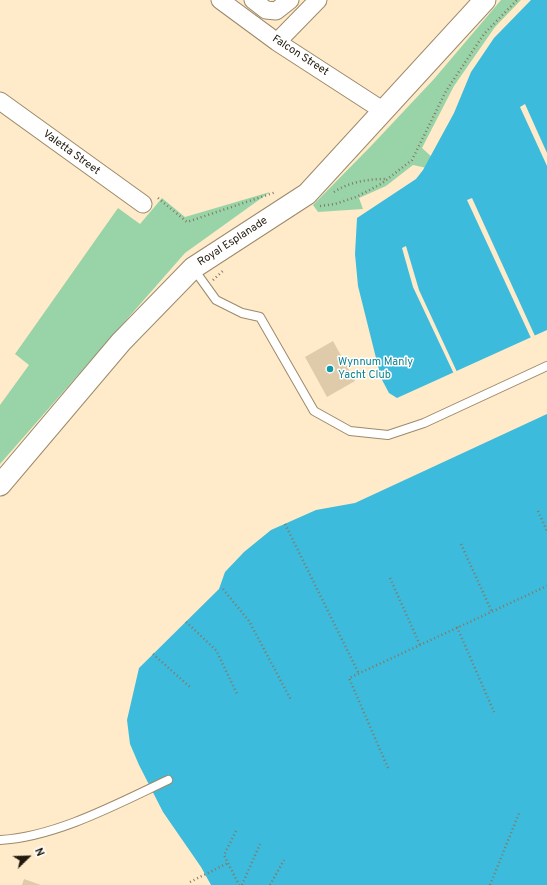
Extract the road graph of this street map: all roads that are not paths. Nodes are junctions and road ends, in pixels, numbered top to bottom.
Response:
1 (220, 0) edge
2 (253, 0) edge
3 (290, 0) edge
4 (318, 0) edge
5 (477, 3) edge
6 (277, 42) junction
7 (0, 102) edge
8 (382, 110) junction
9 (143, 204) road end
10 (193, 268) junction
11 (547, 366) edge
12 (0, 485) edge
13 (168, 780) dead end
14 (0, 840) edge

1 - 6 street, Falcon Street
2 - 3 street
4 - 6 street
5 - 8 street, Royal Esplanade
6 - 8 street, Falcon Street
7 - 9 street, Valetta Street
8 - 10 street, Royal Esplanade
10 - 11 lane
10 - 12 street, Royal Esplanade
13 - 14 lane

